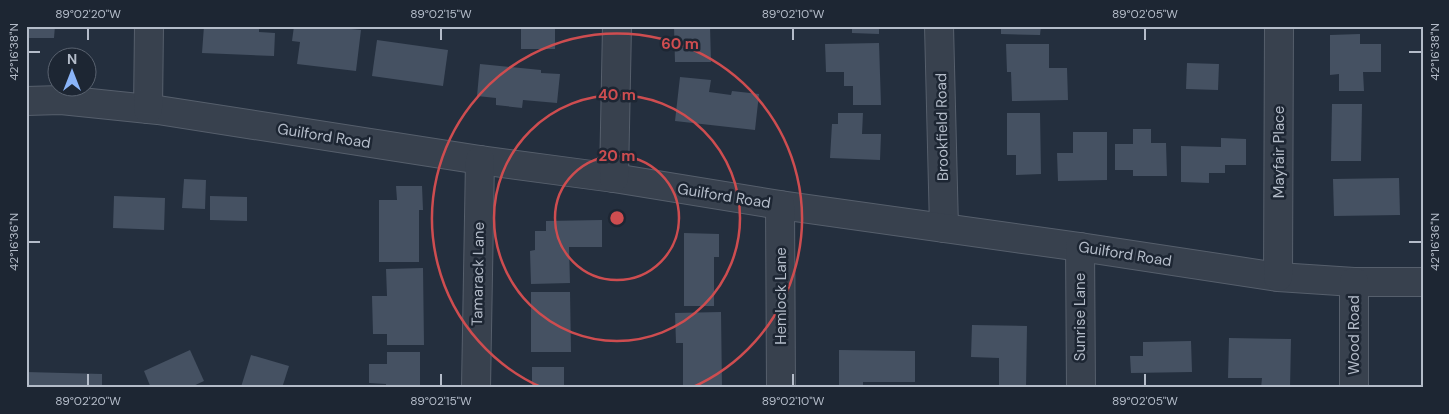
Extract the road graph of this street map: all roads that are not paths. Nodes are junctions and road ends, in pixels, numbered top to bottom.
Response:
1 (149, 26) edge
2 (617, 26) edge
3 (939, 26) edge
4 (1279, 26) edge
5 (26, 101) edge
6 (148, 109) junction
7 (480, 160) junction
8 (614, 178) junction
9 (780, 205) junction
10 (944, 228) junction
11 (1080, 247) junction
12 (1278, 277) junction
13 (1354, 282) junction
14 (1423, 282) edge
15 (476, 388) edge
16 (781, 388) edge
17 (1081, 388) edge
18 (1354, 388) edge

1 - 6 street
2 - 8 street
3 - 10 street, Brookfield Road
4 - 12 street, Mayfair Place
5 - 6 street, Guilford Road
6 - 7 street, Guilford Road
7 - 8 street, Guilford Road
7 - 15 street, Tamarack Lane
8 - 9 street, Guilford Road
9 - 10 street, Guilford Road
9 - 16 street, Hemlock Lane
10 - 11 street, Guilford Road
11 - 12 street, Guilford Road
11 - 17 street, Sunrise Lane
12 - 13 street, Guilford Road
13 - 14 street, Guilford Road
13 - 18 street, Wood Road

